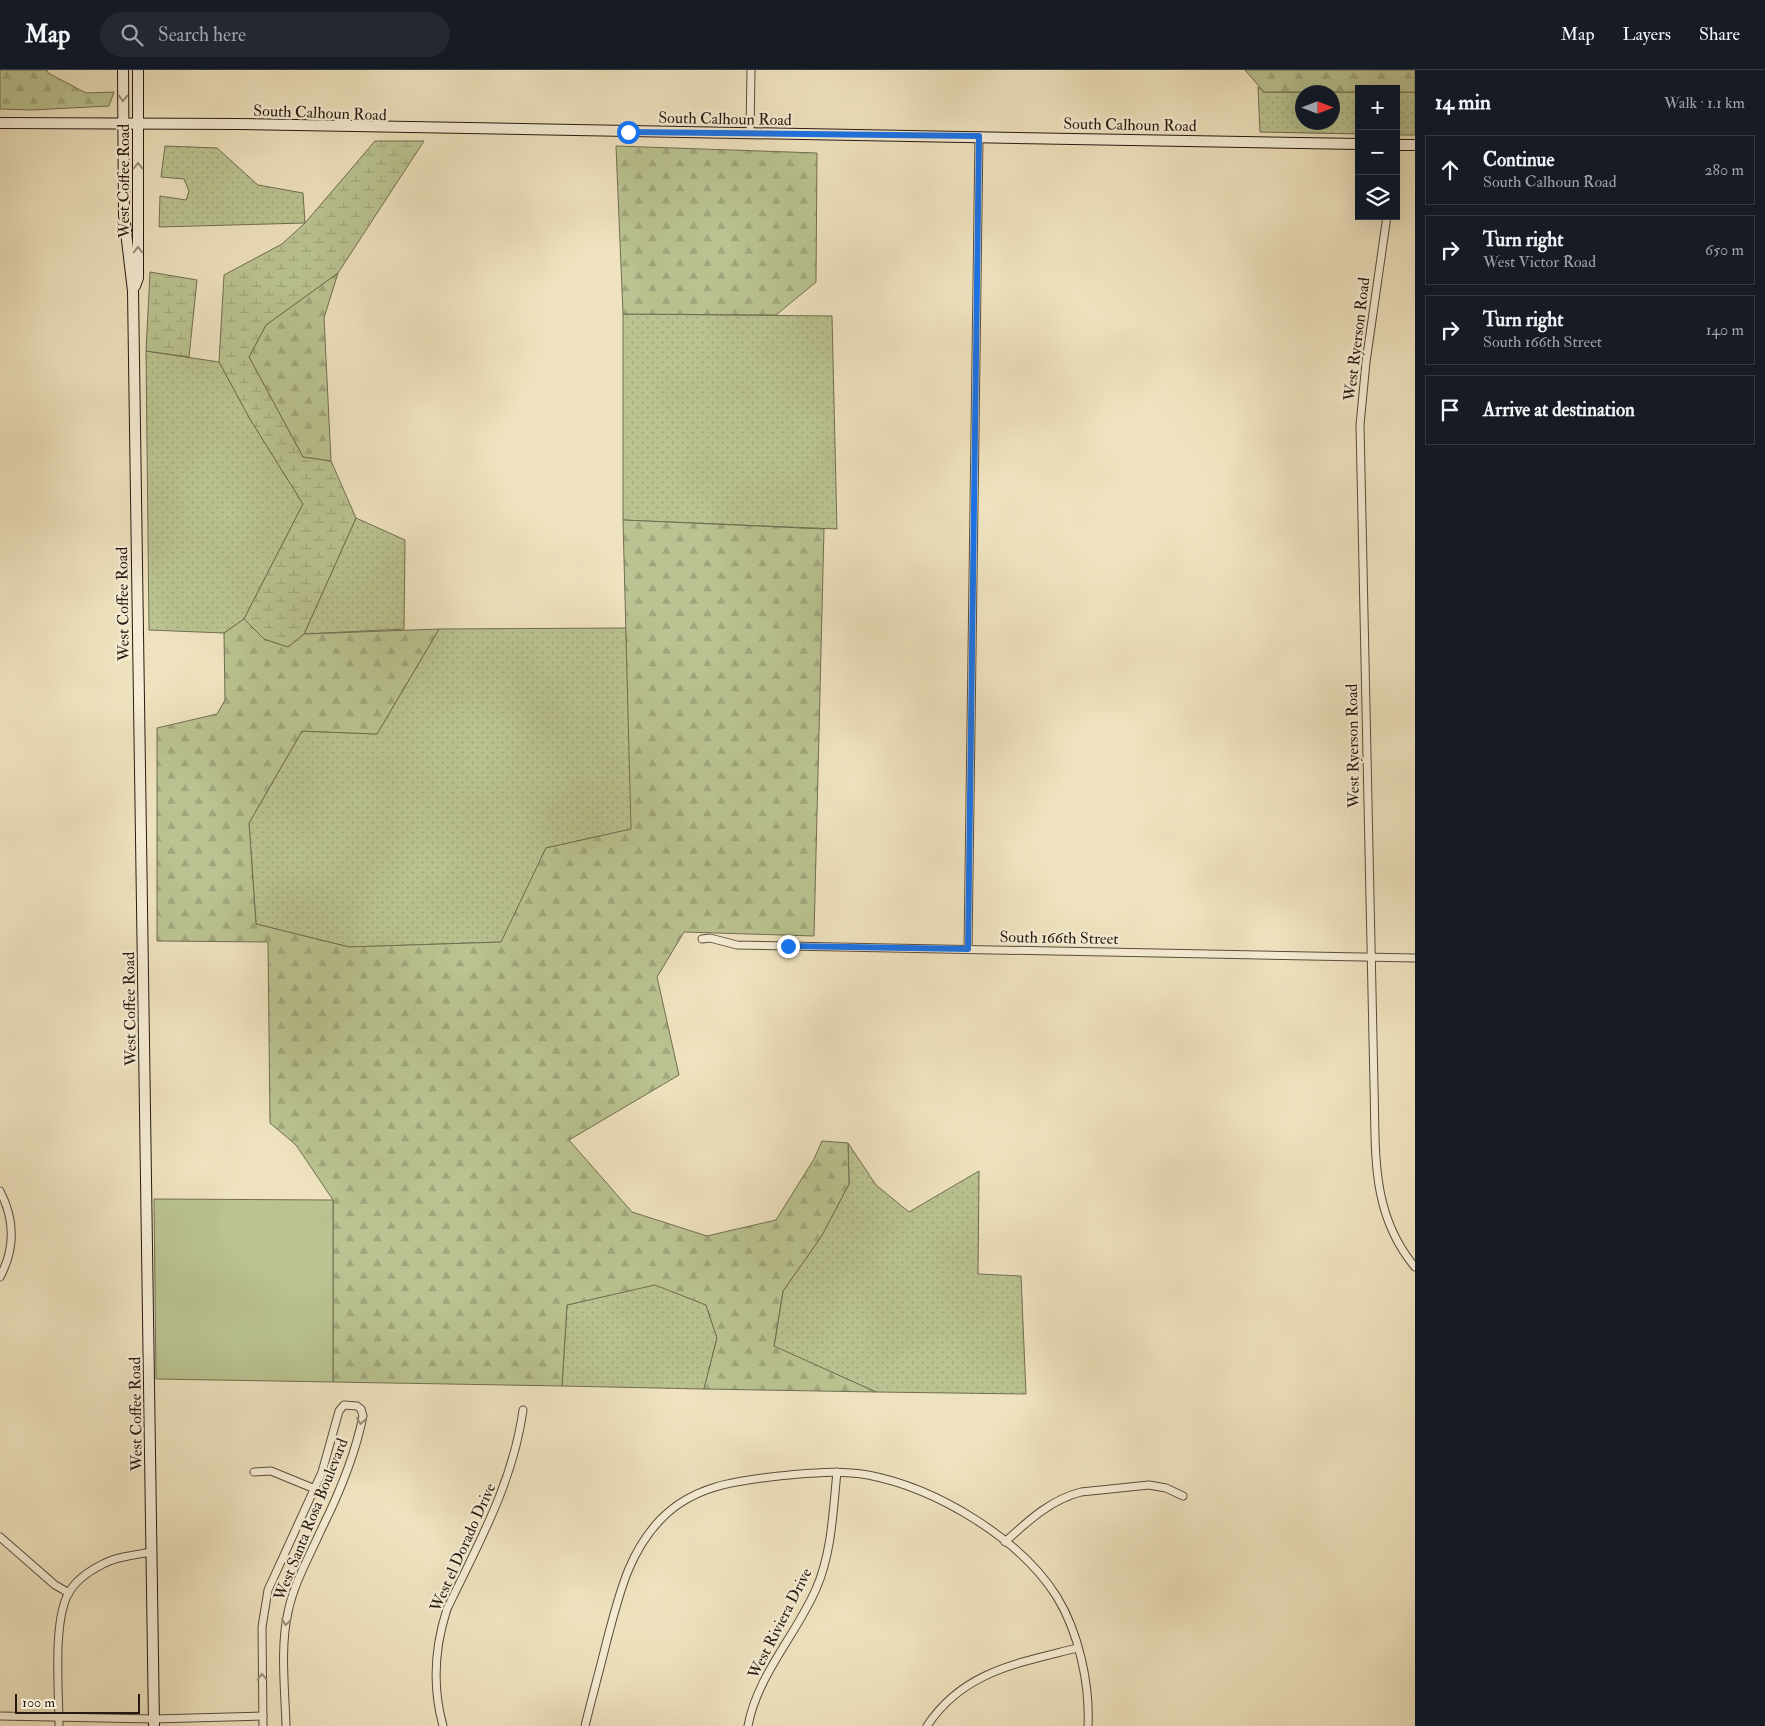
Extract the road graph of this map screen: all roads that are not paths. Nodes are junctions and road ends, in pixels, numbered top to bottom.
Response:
1 (123, 70) edge
2 (138, 70) edge
3 (750, 70) edge
4 (0, 123) edge
5 (122, 125) junction
6 (138, 125) junction
7 (750, 133) junction
8 (979, 136) junction
9 (1355, 144) edge
10 (1400, 145) edge
11 (1415, 145) edge
12 (1385, 220) edge
13 (133, 291) junction
14 (702, 939) dead end
15 (968, 949) junction
16 (1371, 957) junction
17 (1415, 958) edge
18 (0, 1191) edge
19 (1415, 1267) edge
20 (0, 1277) edge
21 (523, 1410) dead end
22 (254, 1472) dead end
23 (837, 1472) junction
24 (315, 1489) junction
25 (1183, 1496) dead end
26 (0, 1536) edge
27 (1005, 1542) junction
28 (152, 1552) junction
29 (69, 1593) junction
30 (1078, 1648) junction
31 (0, 1716) edge
32 (263, 1716) junction
33 (59, 1717) junction
34 (154, 1723) edge
35 (60, 1726) edge
36 (263, 1726) edge
37 (286, 1726) edge
38 (444, 1726) edge
39 (585, 1726) edge
40 (748, 1726) edge
41 (927, 1726) edge
42 (1088, 1726) edge

1 -> 5 street, West Coffee Road
2 - 6 street, West Coffee Road
3 - 7 street
4 - 5 street, South Calhoun Road
5 - 6 street, South Calhoun Road
5 - 13 street, West Coffee Road
6 - 7 street, South Calhoun Road
13 -> 6 street, West Coffee Road
7 - 8 street, South Calhoun Road
8 - 9 street, South Calhoun Road
8 - 15 street
10 - 11 street
12 - 16 street, West Ryerson Road
13 - 28 street, West Coffee Road
14 - 15 street, South 166th Street
15 - 16 street, South 166th Street
16 - 17 street, South 166th Street
16 - 19 street, West Ryerson Road
18 - 20 street
21 - 38 street, West el Dorado Drive
22 - 24 street
23 - 27 street
23 - 39 street
23 - 40 street, West Riviera Drive
32 -> 24 street, West Santa Rosa Boulevard
24 -> 37 street, West Santa Rosa Boulevard
25 - 27 street
26 - 29 street
27 - 30 street
28 - 29 street
28 - 34 street, West Coffee Road
29 - 33 street
30 - 41 street
30 - 42 street
31 - 33 street
32 - 34 street
32 - 36 street, West Santa Rosa Boulevard
33 - 34 street
33 - 35 street

